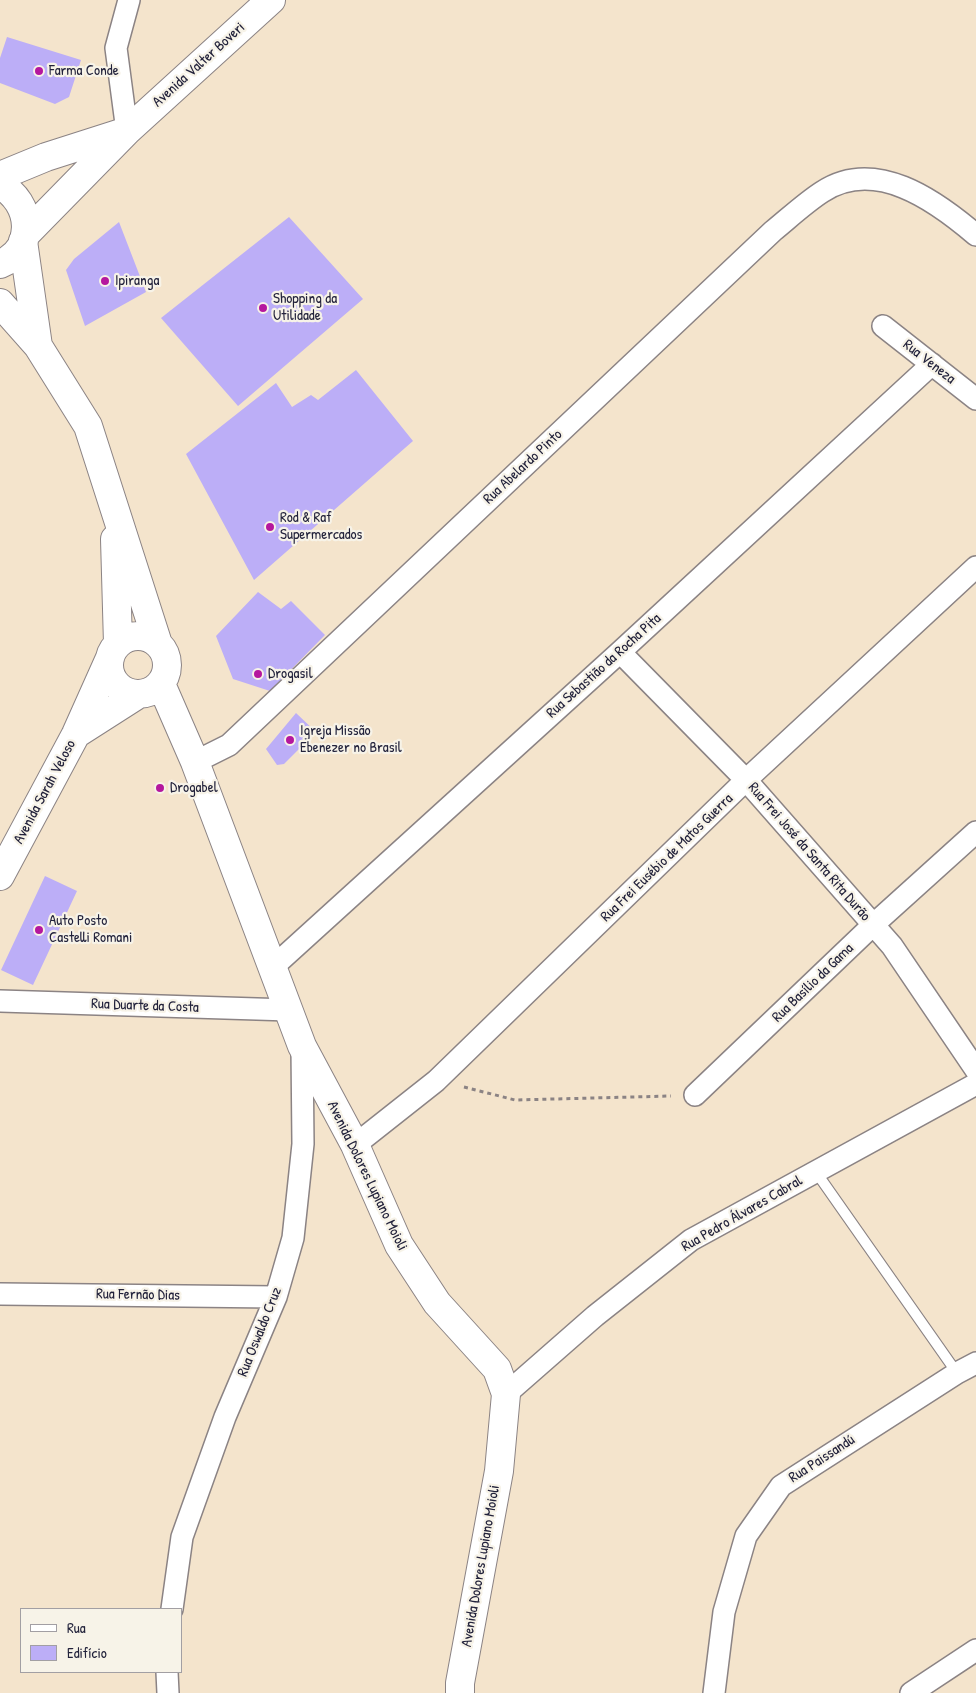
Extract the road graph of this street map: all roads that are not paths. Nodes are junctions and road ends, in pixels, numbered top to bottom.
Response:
1 (129, 0) edge
2 (271, 0) edge
3 (128, 131) junction
4 (0, 176) edge
5 (0, 185) edge
6 (976, 235) edge
7 (24, 238) junction
8 (0, 264) edge
9 (0, 303) edge
10 (883, 326) dead end
11 (38, 346) junction
12 (932, 364) junction
13 (976, 399) edge
14 (114, 507) junction
15 (976, 567) edge
16 (158, 644) junction
17 (114, 651) junction
18 (620, 652) junction
19 (149, 689) junction
20 (76, 734) junction
21 (195, 762) junction
22 (746, 780) junction
23 (976, 832) edge
24 (0, 876) edge
25 (873, 925) junction
26 (274, 966) junction
27 (0, 1001) edge
28 (289, 1010) junction
29 (302, 1046) junction
30 (976, 1070) edge
31 (976, 1084) edge
32 (695, 1095) road end
33 (355, 1145) junction
34 (816, 1172) junction
35 (0, 1294) edge
36 (276, 1297) junction
37 (976, 1363) edge
38 (956, 1373) junction
39 (506, 1394) junction
40 (172, 1608) edge
41 (976, 1650) edge
42 (167, 1673) edge
43 (168, 1693) edge
44 (460, 1693) edge
45 (714, 1693) edge
46 (911, 1693) edge

1 - 3 street
2 - 3 main road, Avenida Valter Boveri
3 - 4 main road, Avenida Valter Boveri
3 - 7 main road, Avenida Valter Boveri
5 - 7 main road, Avenida Sarah Veloso
6 - 21 street, Rua Abelardo Pinto
7 - 8 main road, Avenida Valter Boveri
7 - 11 main road, Avenida Sarah Veloso
9 - 11 main road, Avenida Sarah Veloso
10 - 12 street, Rua Veneza
11 - 14 main road, Avenida Sarah Veloso
12 - 13 street, Rua Veneza
12 - 18 street, Rua Sebastião da Rocha Pita
14 - 16 main road, Avenida Sarah Veloso
14 - 17 main road, Avenida Sarah Veloso
15 - 22 street, Rua Frei Eusébio de Matos Guerra
16 - 17 main road
16 - 19 main road
17 - 19 main road
17 - 20 main road, Avenida Sarah Veloso
18 - 22 street, Rua Frei José da Santa Rita Durão
18 - 26 street, Rua Sebastião da Rocha Pita
19 - 20 main road, Avenida Sarah Veloso
19 - 21 main road, Avenida Dolores Lupiano Moioli
20 - 24 main road, Avenida Sarah Veloso
21 - 26 main road, Avenida Dolores Lupiano Moioli
22 - 25 street, Rua Frei José da Santa Rita Durão
22 - 33 street, Rua Frei Eusébio de Matos Guerra
23 - 25 street, Rua Basílio da Gama
25 - 30 street, Rua Frei José da Santa Rita Durão
25 - 32 street, Rua Basílio da Gama
26 - 28 main road, Avenida Dolores Lupiano Moioli
27 - 28 street, Rua Duarte da Costa
28 - 29 main road, Avenida Dolores Lupiano Moioli
29 - 33 main road, Avenida Dolores Lupiano Moioli
29 - 36 street, Rua Oswaldo Cruz
31 - 34 street, Rua Pedro Álvares Cabral
33 - 39 main road, Avenida Dolores Lupiano Moioli
34 - 38 lane
34 - 39 street, Rua Pedro Álvares Cabral
35 - 36 street, Rua Fernão Dias
36 - 40 street, Rua Oswaldo Cruz
37 - 38 street, Rua Paissandú
38 - 45 street, Rua Paissandú
39 - 44 main road, Avenida Dolores Lupiano Moioli
41 - 46 street
42 - 43 street

